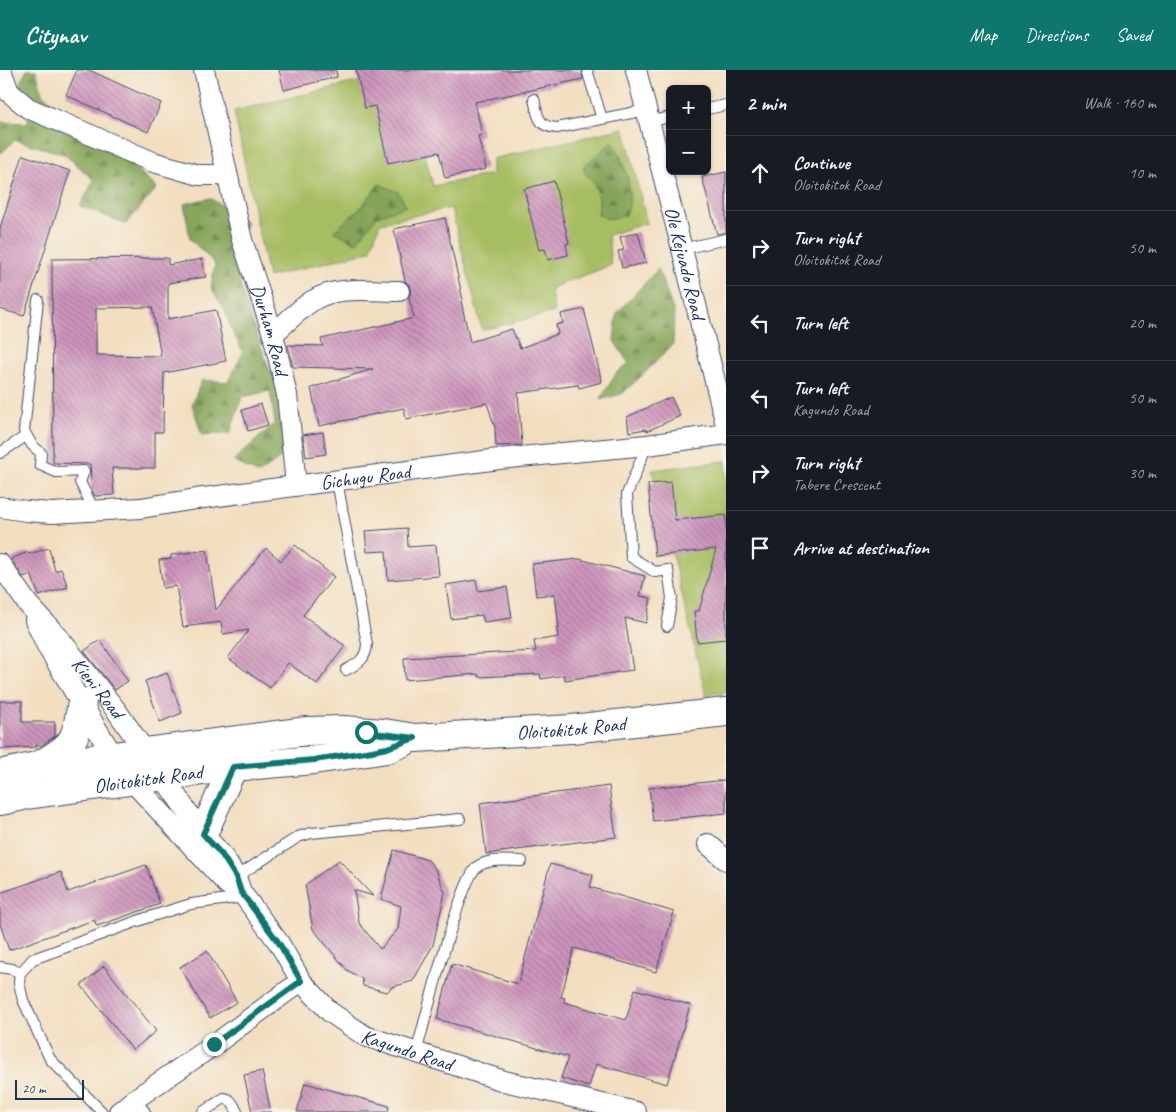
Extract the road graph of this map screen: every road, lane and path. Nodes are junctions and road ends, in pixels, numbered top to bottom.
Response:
1 (1, 70) edge
2 (204, 70) edge
3 (636, 70) edge
4 (588, 73) dead end
5 (534, 99) dead end
6 (726, 105) edge
7 (711, 108) edge
8 (648, 116) junction
9 (666, 117) edge
10 (602, 119) junction
11 (227, 175) junction
12 (726, 239) edge
13 (682, 249) junction
14 (399, 291) dead end
15 (38, 300) dead end
16 (273, 334) junction
17 (726, 425) edge
18 (726, 434) edge
19 (26, 436) junction
20 (647, 445) junction
21 (0, 453) edge
22 (337, 481) junction
23 (296, 485) junction
24 (1, 508) edge
25 (95, 512) junction
26 (0, 564) edge
27 (27, 603) junction
28 (667, 626) dead end
29 (346, 670) dead end
30 (82, 702) junction
31 (726, 712) edge
32 (415, 738) junction
33 (147, 753) junction
34 (113, 756) junction
35 (37, 766) junction
36 (233, 767) junction
37 (0, 774) edge
38 (163, 777) junction
39 (132, 781) junction
40 (0, 801) edge
41 (460, 819) dead end
42 (203, 834) junction
43 (708, 844) dead end
44 (726, 860) edge
45 (522, 861) dead end
46 (240, 888) junction
47 (0, 967) edge
48 (20, 973) junction
49 (301, 981) junction
50 (416, 1053) junction
51 (140, 1105) edge
52 (102, 1112) edge
53 (119, 1112) edge
54 (203, 1112) edge
55 (237, 1112) edge
56 (633, 1112) edge

1 - 11 street
2 - 11 street, Durham Road
3 - 8 street, Ole Kejuado Road
4 - 10 lane
5 - 10 lane
6 - 7 lane
8 - 9 lane
8 - 10 lane
8 - 13 street, Ole Kejuado Road
11 - 16 street, Durham Road
12 - 13 lane
13 - 17 street, Ole Kejuado Road
14 - 16 street
15 - 19 lane
16 - 23 street, Durham Road
18 - 20 street, Gichugu Road
19 - 21 lane
19 - 25 lane
20 - 22 street, Gichugu Road
20 - 28 lane
22 - 23 street, Gichugu Road
22 - 29 lane
23 - 25 street, Gichugu Road
24 - 25 street, Gichugu Road
26 - 27 street, Kieni Road
27 - 30 street, Kieni Road
27 - 33 street, Kieni Road
30 - 34 street, Kieni Road
30 - 35 main road
31 - 32 main road, Oloitokitok Road
32 - 33 main road, Oloitokitok Road
32 - 36 main road, Oloitokitok Road
33 - 34 main road, Oloitokitok Road
33 - 38 street, Kieni Road
34 - 35 main road, Oloitokitok Road
34 - 39 street, Kieni Road
35 - 37 main road, Oloitokitok Road
36 - 38 main road, Oloitokitok Road
36 - 42 main road
38 - 39 main road, Oloitokitok Road
38 - 42 street, Kagundo Road
39 - 40 main road, Oloitokitok Road
39 - 46 street, Kagundo Road
41 - 46 lane
42 - 46 street, Kagundo Road
43 - 44 street
45 - 50 lane
46 - 48 lane
46 - 49 street, Kagundo Road
47 - 48 lane
48 - 52 lane
49 - 50 street, Kagundo Road
49 - 51 street
50 - 56 street, Kagundo Road
51 - 53 street
54 - 55 lane

